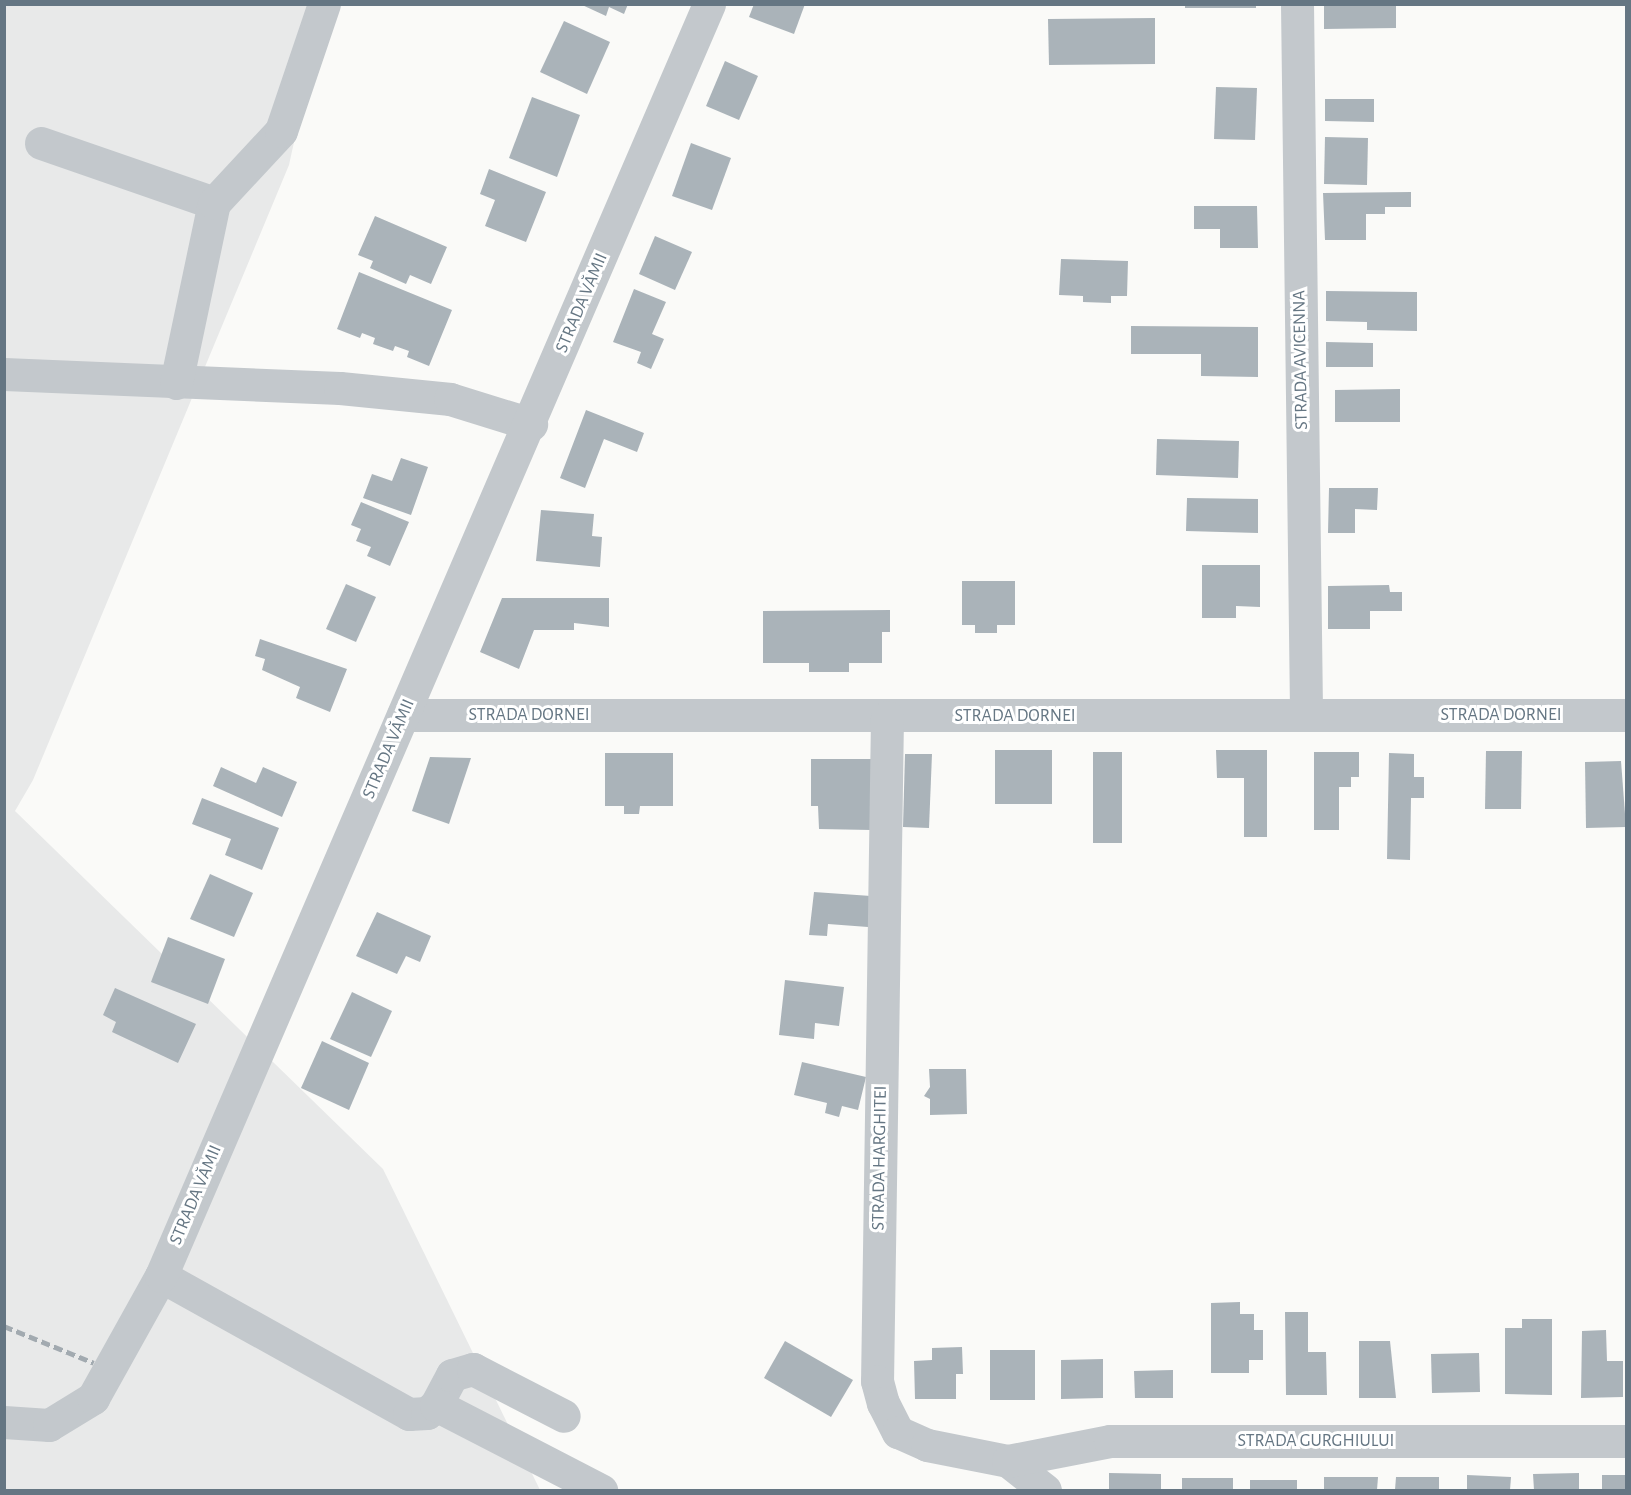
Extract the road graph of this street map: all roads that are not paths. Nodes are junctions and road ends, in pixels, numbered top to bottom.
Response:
1 (324, 4) edge
2 (709, 4) edge
3 (1297, 4) edge
4 (41, 143) dead end
5 (214, 203) junction
6 (4, 374) edge
7 (176, 383) junction
8 (531, 424) junction
9 (403, 715) junction
10 (1306, 715) junction
11 (1626, 715) edge
12 (886, 717) junction
13 (161, 1276) junction
14 (436, 1405) junction
15 (564, 1416) dead end
16 (4, 1422) edge
17 (1626, 1441) edge
18 (1008, 1461) junction
19 (600, 1491) edge
20 (1046, 1491) edge

1 - 5 street
2 - 8 street, STRADA VĂMII
3 - 10 street, STRADA AVICENNA
4 - 5 street
5 - 7 street
6 - 7 street
7 - 8 street
8 - 9 street, STRADA VĂMII
9 - 12 street, STRADA DORNEI
9 - 13 street, STRADA VĂMII
10 - 11 street, STRADA DORNEI
10 - 12 street, STRADA DORNEI
12 - 18 street, STRADA HARGHITEI
13 - 14 street
13 - 16 street, STRADA VĂMII
14 - 15 street
14 - 19 street
17 - 18 street, STRADA GURGHIULUI
18 - 20 street, STRADA HARGHITEI

